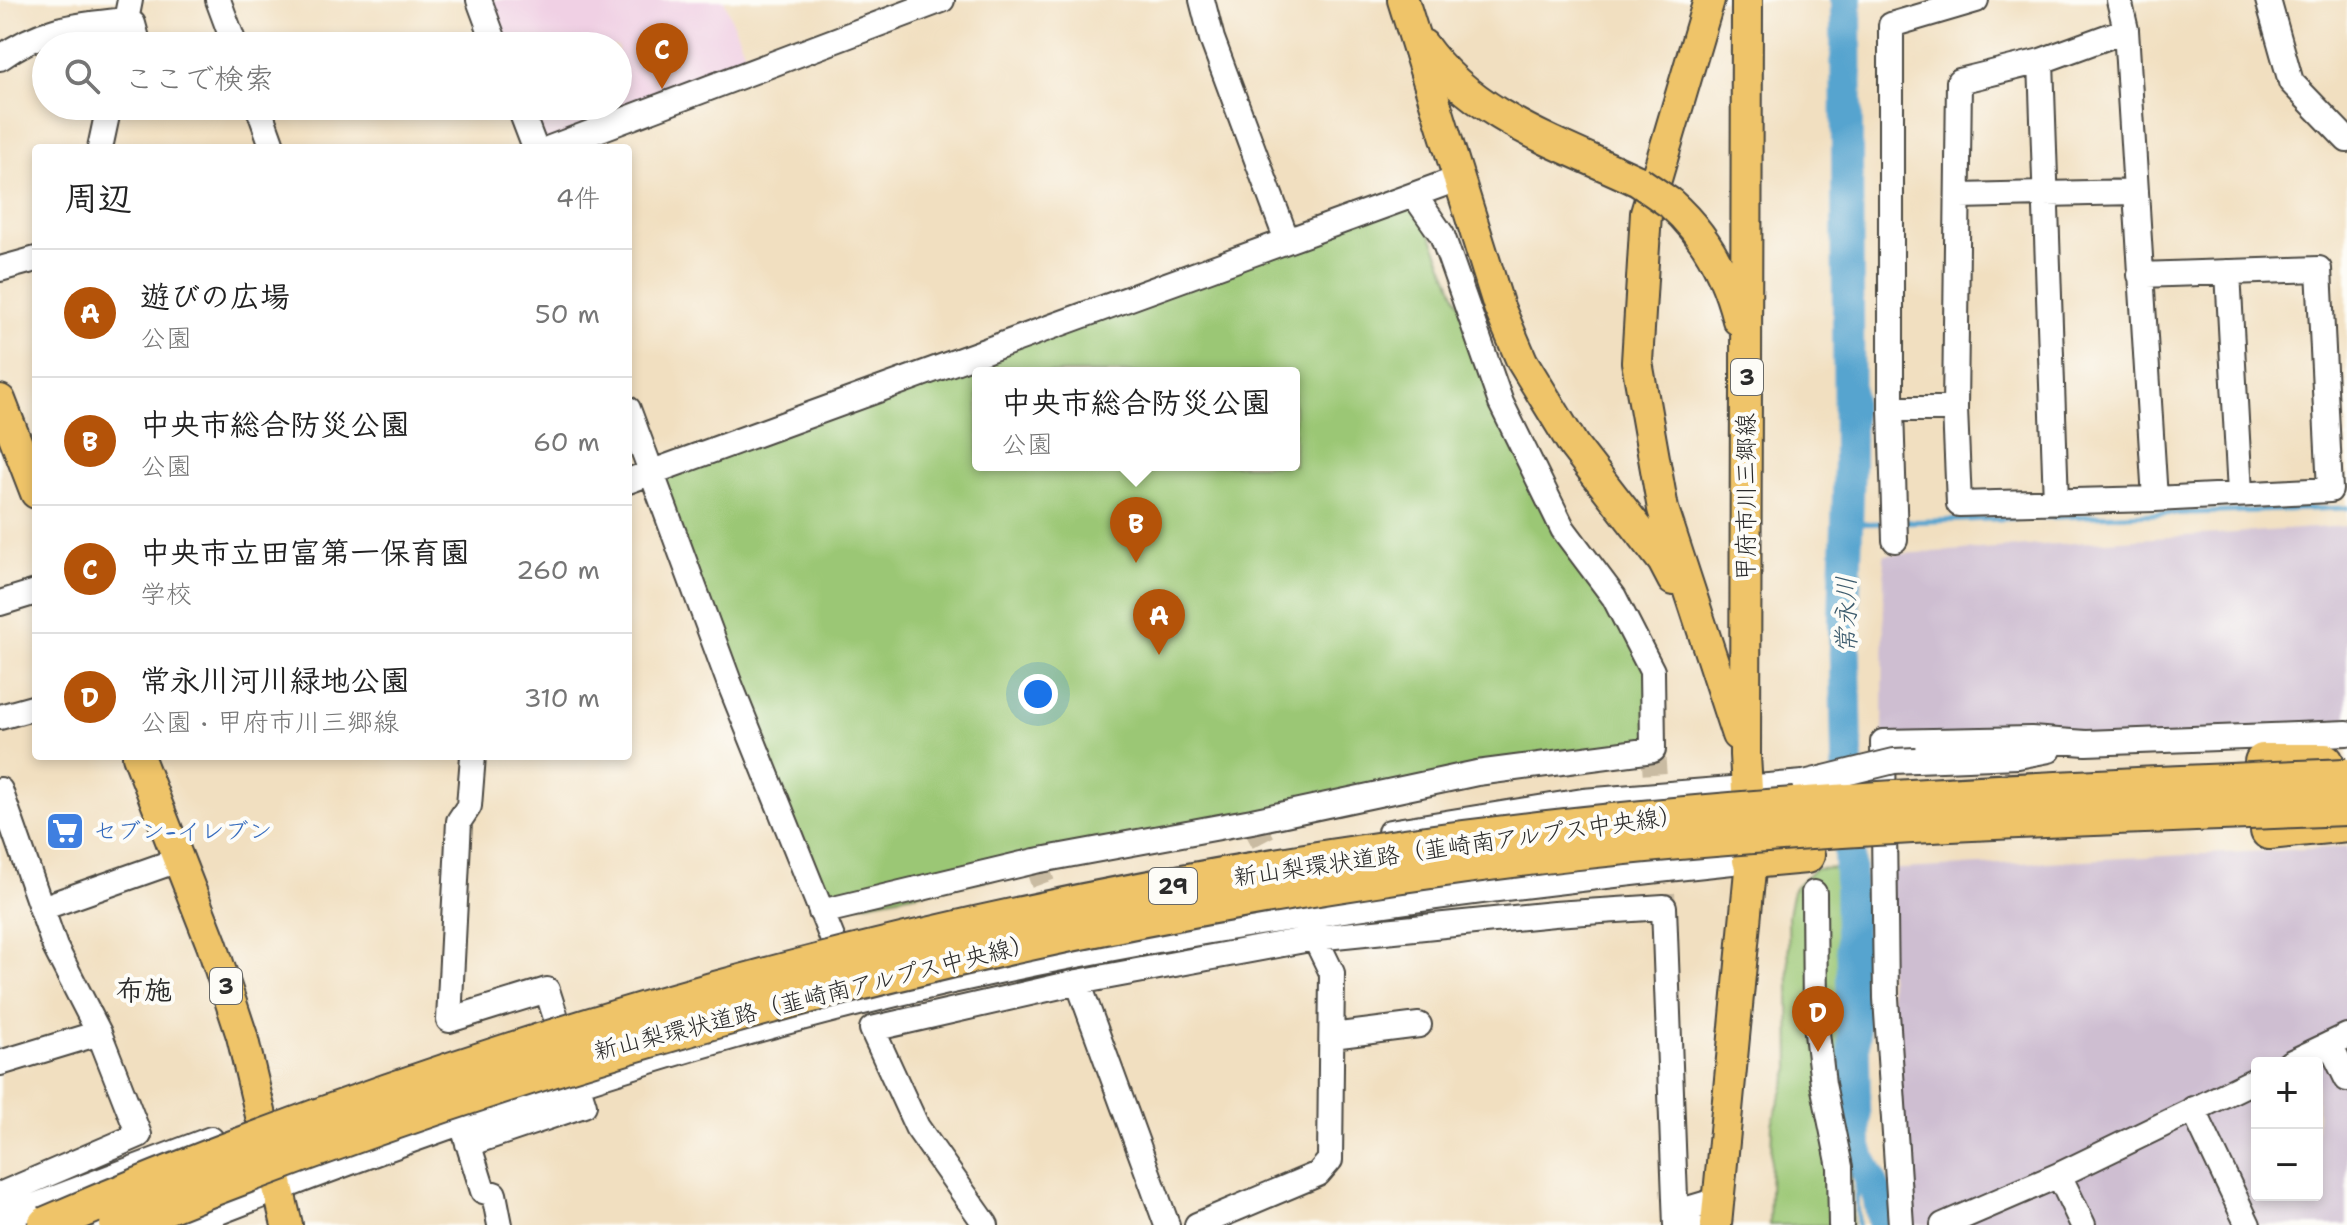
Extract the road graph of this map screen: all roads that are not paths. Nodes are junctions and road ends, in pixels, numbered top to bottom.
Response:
1 (218, 0) edge
2 (479, 0) edge
3 (942, 0) edge
4 (1202, 0) edge
5 (1403, 0) edge
6 (1709, 0) edge
7 (1747, 0) edge
8 (1976, 0) edge
9 (2119, 0) edge
10 (2268, 0) edge
11 (128, 10) edge
12 (2126, 30) junction
13 (46, 32) edge
14 (124, 32) edge
15 (135, 32) edge
16 (230, 32) edge
17 (491, 32) edge
18 (1414, 33) junction
19 (32, 38) edge
20 (0, 58) edge
21 (2041, 61) junction
22 (632, 117) edge
23 (106, 120) edge
24 (263, 120) edge
25 (524, 120) edge
26 (624, 120) edge
27 (2347, 140) edge
28 (101, 144) edge
29 (272, 144) edge
30 (533, 144) edge
31 (561, 144) edge
32 (1460, 178) junction
33 (2135, 192) junction
34 (2044, 194) junction
35 (1414, 195) junction
36 (1960, 196) junction
37 (1286, 238) junction
38 (32, 260) edge
39 (0, 269) edge
40 (2228, 272) junction
41 (2140, 275) junction
42 (1747, 354) junction
43 (0, 400) edge
44 (1891, 409) junction
45 (1955, 409) junction
46 (632, 434) edge
47 (9, 449) edge
48 (639, 477) edge
49 (32, 486) edge
50 (2240, 493) junction
51 (2155, 499) junction
52 (2056, 502) junction
53 (1895, 540) dead end
54 (32, 593) edge
55 (0, 603) edge
56 (1711, 652) junction
57 (32, 708) edge
58 (0, 717) edge
59 (2347, 733) edge
60 (2086, 743) junction
61 (1745, 755) junction
62 (140, 760) edge
63 (473, 760) edge
64 (2347, 762) edge
65 (2347, 777) edge
66 (1804, 783) junction
67 (1747, 788) junction
68 (0, 790) edge
69 (2347, 807) edge
70 (2347, 823) edge
71 (178, 860) junction
72 (1751, 860) junction
73 (1814, 893) dead end
74 (42, 908) junction
75 (821, 912) junction
76 (1315, 938) junction
77 (832, 942) junction
78 (1078, 982) junction
79 (860, 1003) junction
80 (559, 1021) junction
81 (1419, 1025) dead end
82 (872, 1029) junction
83 (99, 1033) junction
84 (1332, 1036) junction
85 (2338, 1040) edge
86 (2303, 1057) edge
87 (0, 1063) edge
88 (2347, 1079) edge
89 (2251, 1082) edge
90 (579, 1086) junction
91 (2193, 1109) junction
92 (263, 1120) junction
93 (465, 1134) junction
94 (2059, 1175) junction
95 (277, 1189) junction
96 (6, 1209) edge
97 (1717, 1213) edge
98 (46, 1225) edge
99 (118, 1225) edge
100 (186, 1225) edge
101 (287, 1225) edge
102 (500, 1225) edge
103 (986, 1225) edge
104 (1167, 1225) edge
105 (1197, 1225) edge
106 (1676, 1225) edge
107 (1690, 1225) edge
108 (1841, 1225) edge
109 (1901, 1225) edge
110 (1943, 1225) edge
111 (2083, 1225) edge
112 (2248, 1225) edge

1 - 16 street
2 - 17 street
3 - 22 street
4 - 37 street
5 - 18 main road, 甲府市川三郷線 / 3
6 - 56 main road, 甲府市川三郷線 / 3
7 - 42 main road, 甲府市川三郷線 / 3
8 - 44 street
9 - 12 street
10 - 27 street
11 - 13 street
11 - 14 street
11 - 15 street
12 - 21 street
12 - 33 street
18 - 32 main road, 甲府市川三郷線 / 3
18 - 42 main road, bridge
19 - 20 street
21 - 34 street
21 - 36 street
23 - 28 street
24 - 29 street
25 - 30 street
26 - 31 street
32 - 35 street
32 - 56 main road, 甲府市川三郷線 / 3
33 - 34 street
33 - 41 street
34 - 36 street
34 - 52 street
35 - 37 street
35 - 75 street
36 - 45 street
37 - 48 street
38 - 39 street
40 - 41 street
40 - 50 street
40 - 50 street
41 - 51 street
42 - 61 main road, 甲府市川三郷線 / 3
43 - 47 main road
44 - 45 street
44 - 53 street
45 - 52 street
46 - 48 street
47 - 49 main road
48 - 75 street
50 - 51 street
51 - 52 street
54 - 55 street
56 - 61 main road, 甲府市川三郷線 / 3
57 - 58 street
59 - 60 street
60 - 66 street, bridge
60 - 109 street
61 - 67 main road, 甲府市川三郷線 / 3
62 - 71 main road, 3
63 - 80 street
64 - 66 highway, bridge
65 - 98 highway, 新山梨環状道路（韮崎南アルプス中央線） / 29, bridge
66 - 67 street
67 - 72 main road, 甲府市川三郷線 / 3
67 - 77 street
68 - 74 street
69 - 99 highway, 新山梨環状道路（韮崎南アルプス中央線） / 29, bridge
70 - 72 highway
71 - 74 street
71 - 92 main road, 3
72 - 79 street
72 - 97 main road, 甲府市川三郷線 / 3
73 - 108 street
74 - 83 street
75 - 77 street
76 - 78 street
76 - 84 street
76 - 106 street
77 - 79 street
77 - 80 street
78 - 82 street
78 - 104 street
79 - 82 street
79 - 90 street
80 - 90 street
80 - 92 street
81 - 84 street
82 - 103 street
83 - 87 street
83 - 96 street
84 - 105 street
85 - 86 street
85 - 88 street
89 - 91 street
90 - 93 street
91 - 94 street
91 - 112 street
92 - 95 main road, 3
92 - 96 street
93 - 95 street
93 - 102 street
94 - 110 street
94 - 111 street
95 - 100 street
95 - 101 main road, 3
97 - 107 street

